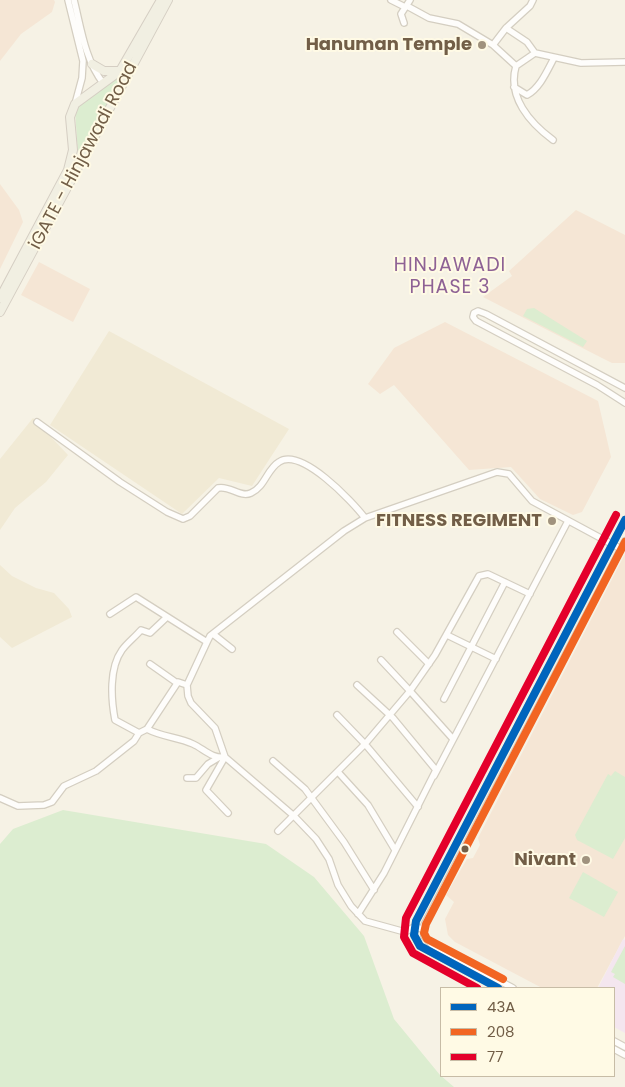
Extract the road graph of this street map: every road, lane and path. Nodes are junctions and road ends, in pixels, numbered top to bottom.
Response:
1 (68, 0) edge
2 (74, 0) edge
3 (161, 0) edge
4 (168, 0) edge
5 (391, 0) edge
6 (533, 0) edge
7 (407, 4) edge
8 (404, 22) dead end
9 (506, 28) junction
10 (492, 45) junction
11 (536, 53) junction
12 (554, 58) junction
13 (625, 62) edge
14 (92, 64) junction
15 (516, 66) junction
16 (120, 71) junction
17 (103, 83) junction
18 (514, 87) junction
19 (75, 104) junction
20 (553, 140) dead end
21 (72, 156) junction
22 (81, 161) junction
23 (0, 298) edge
24 (0, 312) edge
25 (625, 388) edge
26 (625, 403) edge
27 (37, 422) dead end
28 (365, 518) junction
29 (625, 520) edge
30 (568, 521) junction
31 (625, 541) edge
32 (612, 545) junction
33 (621, 549) junction
34 (505, 582) junction
35 (530, 594) junction
36 (110, 614) dead end
37 (167, 617) junction
38 (397, 632) dead end
39 (213, 634) junction
40 (447, 635) junction
41 (207, 642) junction
42 (470, 646) junction
43 (232, 649) dead end
44 (496, 659) junction
45 (382, 660) dead end
46 (150, 664) dead end
47 (430, 664) junction
48 (177, 683) junction
49 (187, 685) junction
50 (357, 686) dead end
51 (410, 691) junction
52 (444, 699) dead end
53 (337, 715) dead end
54 (390, 716) junction
55 (147, 729) junction
56 (139, 733) junction
57 (454, 739) junction
58 (366, 744) junction
59 (225, 757) junction
60 (218, 758) junction
61 (273, 761) dead end
62 (338, 772) junction
63 (434, 776) junction
64 (187, 778) dead end
65 (0, 798) edge
66 (312, 798) junction
67 (418, 808) junction
68 (228, 813) dead end
69 (294, 816) junction
70 (278, 831) dead end
71 (396, 850) junction
72 (374, 890) junction
73 (358, 914) junction
74 (414, 927) junction
75 (423, 929) junction
76 (496, 987) edge
77 (511, 987) edge

1 - 19 street
2 - 14 street
3 - 16 main road, iGATE - Hinjawadi Road
4 - 22 main road, iGATE - Hinjawadi Road
5 - 7 street
6 - 9 street
7 - 8 street
7 - 10 street
9 - 10 street
9 - 11 street
10 - 15 street
11 - 12 street
11 - 15 street
12 - 13 street
12 - 18 street
14 - 16 main road
14 - 17 street
15 - 18 street
16 - 17 main road, iGATE - Hinjawadi Road
17 - 19 main road, iGATE - Hinjawadi Road
18 - 20 street
19 - 21 main road, iGATE - Hinjawadi Road
21 - 22 main road
21 - 23 main road, iGATE - Hinjawadi Road
22 - 24 main road, iGATE - Hinjawadi Road
25 - 26 street
27 - 28 street
28 - 30 street
28 - 39 street
29 - 32 street
30 - 32 street
30 - 35 street
31 - 33 street
32 - 33 street
32 - 74 street
33 - 75 street
34 - 35 street
34 - 40 street
34 - 42 street
35 - 44 street
36 - 37 street
37 - 41 street
37 - 56 street
38 - 47 street
39 - 41 street
39 - 43 street
40 - 42 street
40 - 47 street
41 - 49 street
42 - 44 street
42 - 52 street
44 - 57 street
45 - 51 street
46 - 48 street
47 - 51 street
48 - 49 street
48 - 55 street
49 - 59 street
50 - 54 street
51 - 54 street
51 - 57 street
53 - 58 street
54 - 58 street
54 - 63 street
55 - 56 street
55 - 60 street
56 - 65 street
57 - 63 street
58 - 62 street
58 - 67 street
59 - 60 street
59 - 68 street
59 - 69 street
60 - 64 street
61 - 66 street
62 - 66 street
62 - 71 street
63 - 67 street
66 - 69 street
66 - 72 street
67 - 71 street
69 - 70 street
69 - 73 street
71 - 72 street
72 - 73 street
73 - 74 street
74 - 75 street
74 - 76 street
75 - 77 street

